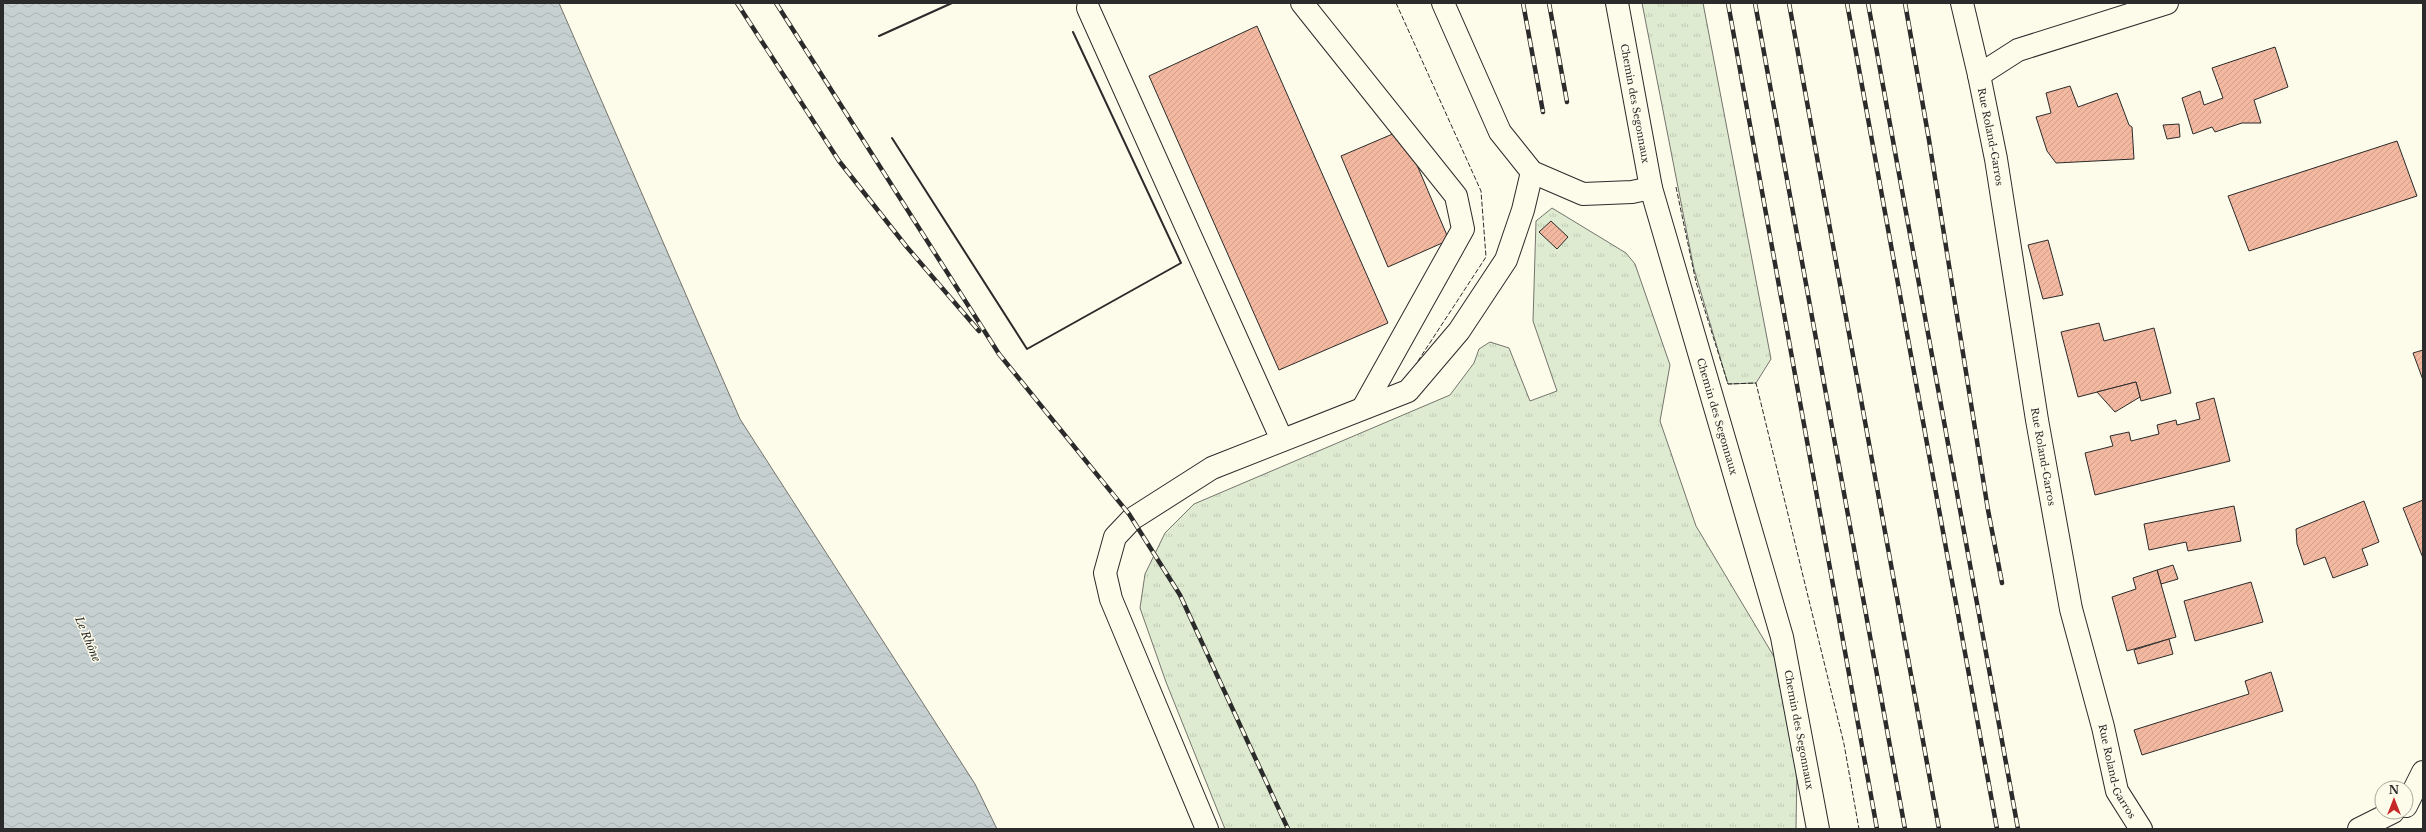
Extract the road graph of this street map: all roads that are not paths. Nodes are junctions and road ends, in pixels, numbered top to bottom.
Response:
1 (1302, 3) edge
2 (1443, 3) edge
3 (1616, 3) edge
4 (1962, 3) edge
5 (2167, 3) edge
6 (1088, 8) dead end
7 (1979, 75) junction
8 (1532, 172) junction
9 (1651, 188) junction
10 (1363, 408) junction
11 (1282, 440) junction
12 (2423, 772) edge
13 (2414, 790) edge
14 (2377, 820) edge
15 (1206, 829) edge
16 (1818, 829) edge
17 (2141, 829) edge
18 (2359, 829) edge

1 - 10 street
2 - 8 street
3 - 9 street, Chemin des Segonnaux
4 - 7 street, Rue Roland-Garros
5 - 7 street
6 - 11 street
7 - 17 street, Rue Roland-Garros
8 - 9 street
8 - 10 street
9 - 16 street, Chemin des Segonnaux
10 - 11 street
11 - 15 street
12 - 13 street
14 - 18 street

